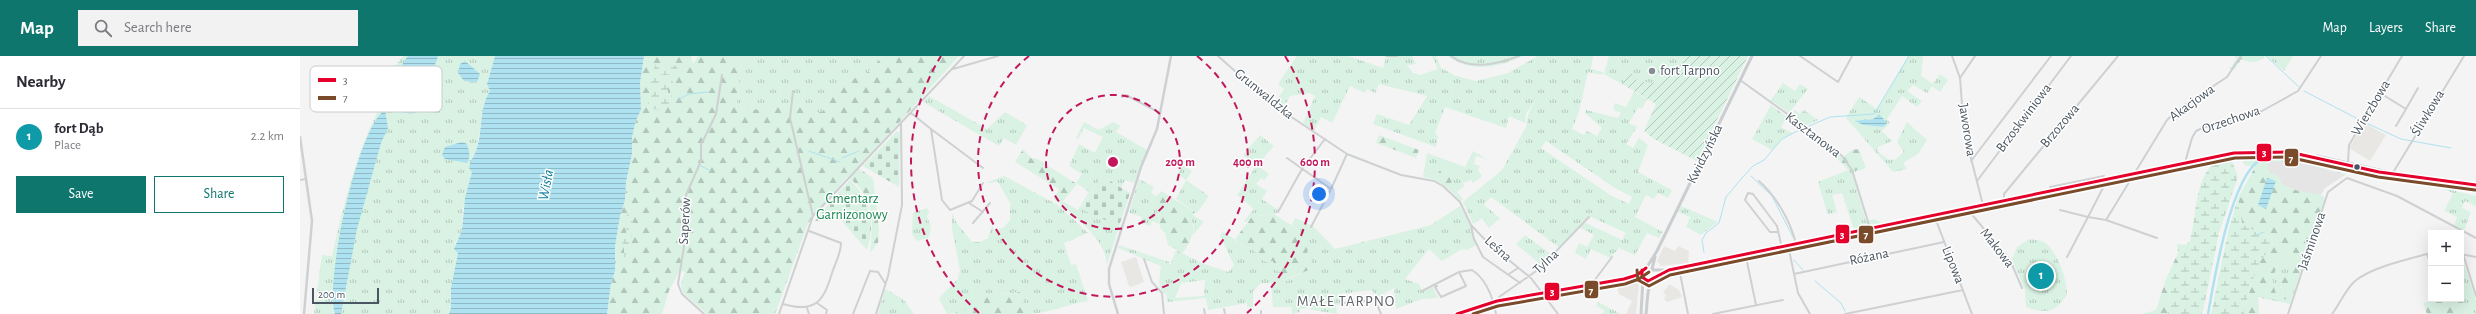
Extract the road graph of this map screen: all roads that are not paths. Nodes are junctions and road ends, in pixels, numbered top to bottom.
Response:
1 (964, 56) edge
2 (998, 56) edge
3 (1171, 56) edge
4 (1218, 56) edge
5 (1387, 56) edge
6 (1397, 56) edge
7 (1451, 56) edge
8 (1519, 56) edge
9 (1752, 56) edge
10 (1800, 56) edge
11 (1852, 56) edge
12 (1952, 56) edge
13 (1975, 56) edge
14 (2051, 56) edge
15 (2071, 56) edge
16 (2118, 56) edge
17 (2241, 56) edge
18 (2321, 56) edge
19 (2402, 56) edge
20 (2464, 56) edge
21 (952, 70) junction
22 (722, 75) dead end
23 (1960, 78) junction
24 (1740, 80) junction
25 (2418, 88) dead end
26 (793, 92) dead end
27 (2380, 93) junction
28 (1122, 97) dead end
29 (2406, 109) junction
30 (911, 113) junction
31 (1161, 114) junction
32 (902, 123) junction
33 (2396, 126) dead end
34 (931, 129) junction
35 (300, 137) edge
36 (1325, 139) junction
37 (1347, 154) junction
38 (1287, 158) dead end
39 (2186, 159) dead end
40 (1971, 161) junction
41 (2348, 163) junction
42 (983, 168) dead end
43 (1302, 169) junction
44 (2394, 171) dead end
45 (2134, 173) junction
46 (2104, 176) dead end
47 (306, 179) junction
48 (300, 180) edge
49 (1759, 181) dead end
50 (1977, 181) junction
51 (2106, 182) dead end
52 (983, 183) dead end
53 (2476, 185) edge
54 (2050, 187) dead end
55 (1331, 189) junction
56 (2004, 197) dead end
57 (1460, 202) joint
58 (969, 203) junction
59 (990, 203) dead end
60 (1983, 205) junction
61 (2060, 210) dead end
62 (1969, 211) dead end
63 (983, 212) junction
64 (1278, 212) dead end
65 (1934, 215) junction
66 (814, 216) junction
67 (1589, 217) dead end
68 (2088, 217) junction
69 (2106, 220) junction
70 (973, 223) dead end
71 (1471, 225) junction
72 (1311, 228) dead end
73 (1870, 229) junction
74 (809, 231) junction
75 (1778, 232) junction
76 (2157, 238) dead end
77 (2476, 238) edge
78 (1795, 240) dead end
79 (1944, 242) junction
80 (1781, 244) dead end
81 (1788, 245) junction
82 (1657, 251) junction
83 (2427, 254) edge
84 (2464, 254) edge
85 (1612, 257) dead end
86 (1746, 257) dead end
87 (2066, 257) dead end
88 (2476, 257) edge
89 (1144, 259) dead end
90 (2464, 260) edge
91 (1518, 268) junction
92 (1647, 268) junction
93 (1680, 268) junction
94 (1642, 270) junction
95 (1652, 270) junction
96 (1669, 270) junction
97 (1458, 272) junction
98 (1509, 274) junction
99 (1794, 274) junction
100 (1654, 276) junction
101 (1529, 277) junction
102 (1642, 278) junction
103 (1624, 279) junction
104 (1651, 280) junction
105 (885, 283) junction
106 (1441, 283) junction
107 (1520, 283) junction
108 (1594, 285) junction
109 (2022, 288) dead end
110 (1963, 290) junction
111 (1422, 291) dead end
112 (1543, 293) junction
113 (2476, 296) edge
114 (1499, 300) junction
115 (1783, 300) dead end
116 (1493, 302) junction
117 (817, 303) junction
118 (1344, 303) dead end
119 (783, 304) junction
120 (1756, 305) junction
121 (807, 308) junction
122 (1204, 309) dead end
123 (1224, 309) dead end
124 (304, 314) edge
125 (704, 314) edge
126 (779, 314) edge
127 (809, 314) edge
128 (826, 314) edge
129 (853, 314) edge
130 (876, 314) edge
131 (1118, 314) edge
132 (1164, 314) edge
133 (1205, 314) edge
134 (1225, 314) edge
135 (1381, 314) edge
136 (1457, 314) edge
137 (1496, 314) edge
138 (1558, 314) edge
139 (1642, 314) edge
140 (1646, 314) edge
141 (1688, 314) edge
142 (1713, 314) edge
143 (1810, 314) edge
144 (1845, 314) edge
145 (1972, 314) edge
146 (2288, 314) edge
147 (2332, 314) edge

1 - 21 street
2 - 21 street
3 - 31 main road
4 - 36 street, Grunwaldzka
5 - 6 street
7 - 8 street
9 - 24 main road, Kwidzyńska
10 - 11 street
12 - 23 street, Jaworowa
13 - 23 street
14 - 40 street
15 - 50 street, Brzoskwiniowa
16 - 56 street, Brzozowa
17 - 45 street, Akacjowa
18 - 39 street, Orzechowa
19 - 27 street, Wierzbowa
20 - 44 street, Śliwkowa
21 - 30 street
22 - 125 street, Saperów
23 - 40 street, Jaworowa
24 - 73 street, Kasztanowa
24 - 82 main road, Kwidzyńska
25 - 29 street
26 - 66 street
27 - 29 street
27 - 41 street, Wierzbowa
28 - 31 street
29 - 33 street
30 - 32 street
30 - 34 street
31 - 131 main road
32 - 66 street
32 - 105 street
34 - 42 street
34 - 58 street
35 - 47 main road
36 - 37 street, Grunwaldzka
36 - 43 street
37 - 55 street
37 - 57 street, Grunwaldzka
38 - 43 street
40 - 50 street, Jaworowa
41 - 45 main road
41 - 53 main road
43 - 55 street
43 - 64 street
45 - 60 main road
45 - 69 street, Akacjowa
46 - 54 street
47 - 48 street
47 - 124 main road
49 - 78 street
50 - 60 street, Jaworowa
51 - 68 street
52 - 58 street
55 - 72 street
57 - 71 street, Leśna
58 - 63 street
59 - 63 street
60 - 65 main road
61 - 68 street
62 - 109 street, Makowa
63 - 70 street
65 - 73 main road
65 - 79 street, Lipowa
66 - 74 street
67 - 101 street, Tylna
68 - 69 street
68 - 87 street
69 - 76 street
71 - 91 street, Leśna
71 - 98 street
73 - 81 main road
74 - 117 street
74 - 119 street
75 - 75 street
75 - 80 street
77 - 146 street, Jaśminowa
79 - 99 street, Różana
79 - 110 street, Lipowa
81 - 93 main road
81 - 99 street
82 - 92 main road
82 - 95 main road
83 - 147 street
84 - 88 street
85 - 108 street
86 - 120 street
89 - 132 street
90 - 113 street
91 - 98 street
91 - 101 street, Leśna
92 - 94 main road
92 - 95 main road
93 - 96 main road
93 - 141 street
94 - 102 main road
94 - 103 main road
95 - 96 main road
95 - 100 main road
96 - 100 main road
97 - 106 street
97 - 106 street
97 - 116 street
98 - 107 street
99 - 143 street
100 - 104 main road
101 - 107 street, Tylna
101 - 112 street, Leśna
102 - 103 main road
102 - 104 main road
102 - 139 main road
103 - 108 main road
104 - 140 main road
105 - 129 street
105 - 130 street
106 - 111 street
107 - 114 street, Tylna
108 - 112 main road
110 - 144 street
110 - 145 street, Lipowa
112 - 114 main road
112 - 138 street, Leśna
114 - 116 main road
115 - 120 street
116 - 136 main road
116 - 137 street
117 - 121 street
117 - 128 street
118 - 135 street
119 - 121 street
119 - 126 street
120 - 142 street
121 - 127 street
122 - 133 street
123 - 134 street

